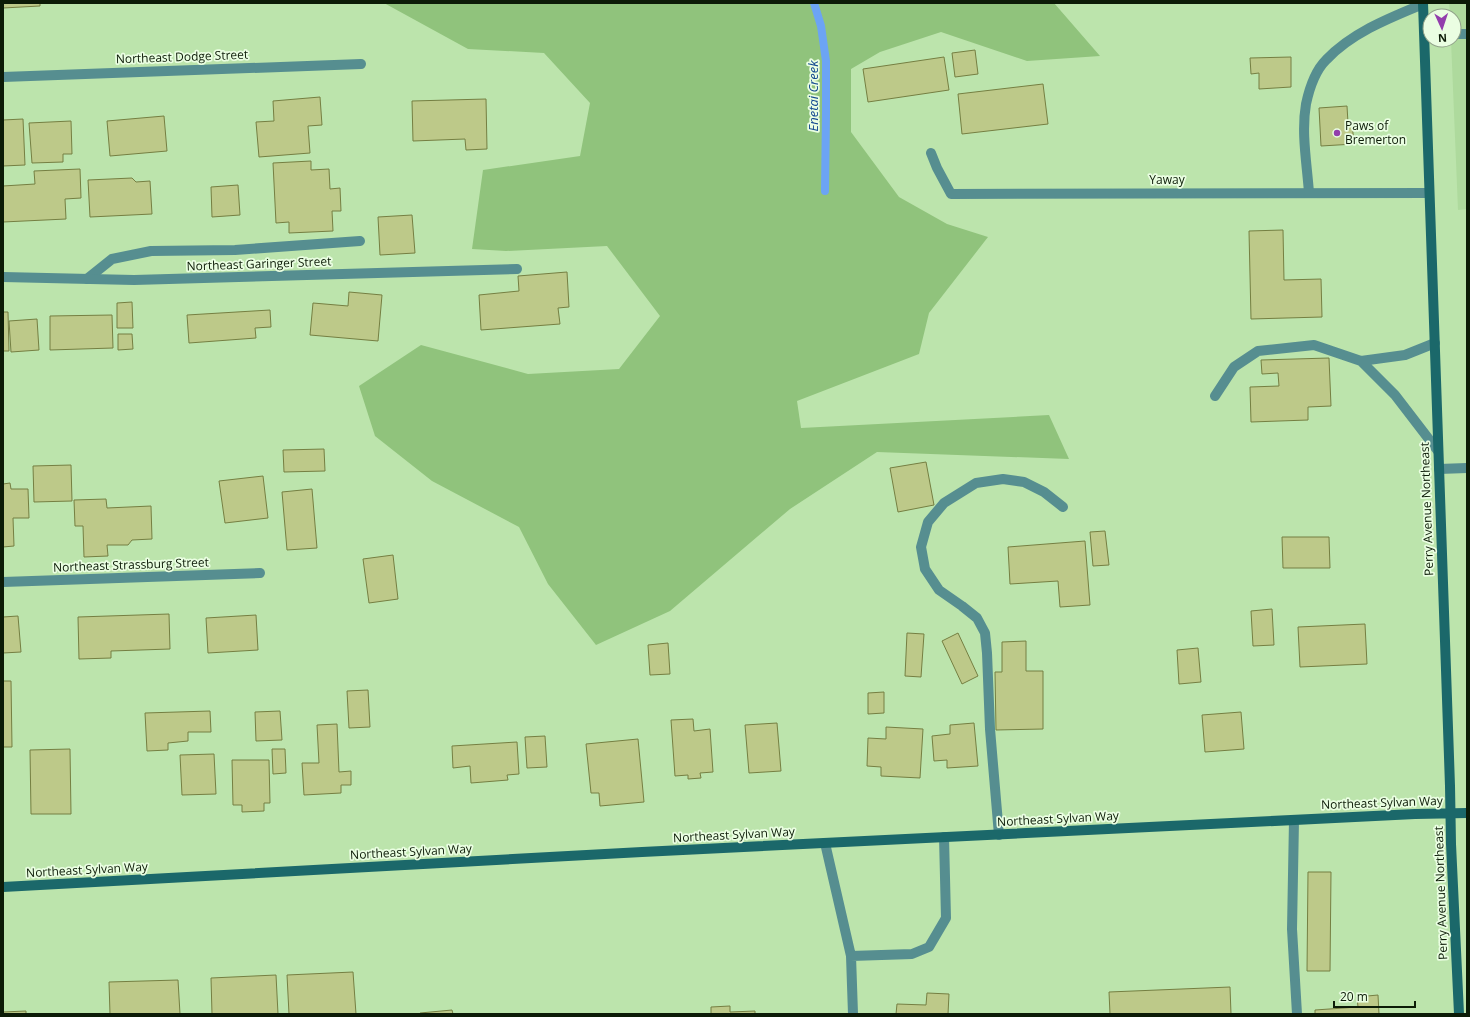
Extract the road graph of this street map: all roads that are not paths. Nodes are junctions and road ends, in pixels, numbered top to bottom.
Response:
1 (1423, 4) edge
2 (1427, 48) edge
3 (362, 64) dead end
4 (3, 77) edge
5 (931, 152) dead end
6 (1309, 193) junction
7 (1429, 193) junction
8 (360, 241) dead end
9 (516, 269) dead end
10 (3, 277) edge
11 (87, 279) junction
12 (1435, 343) junction
13 (1361, 361) junction
14 (1215, 396) dead end
15 (1438, 451) junction
16 (1467, 468) edge
17 (1439, 469) junction
18 (1063, 507) dead end
19 (260, 573) dead end
20 (3, 582) edge
21 (1450, 813) junction
22 (1467, 813) edge
23 (1294, 820) junction
24 (999, 835) junction
25 (944, 837) junction
26 (825, 843) junction
27 (3, 887) edge
28 (851, 956) junction
29 (853, 1014) edge
30 (1297, 1014) edge
31 (1459, 1014) edge

1 - 6 street
2 - 7 main road, Perry Avenue Northeast
3 - 4 street, Northeast Dodge Street
5 - 6 street, Yaway
6 - 7 street, Yaway
7 - 12 main road, Perry Avenue Northeast
8 - 11 street
9 - 11 street, Northeast Garinger Street
10 - 11 street, Northeast Garinger Street
12 - 13 street
12 - 15 main road, Perry Avenue Northeast
13 - 14 street
13 - 15 street
15 - 17 main road, Perry Avenue Northeast
16 - 17 street
17 - 21 main road, Perry Avenue Northeast
18 - 24 street
19 - 20 street, Northeast Strassburg Street
21 - 22 main road, Northeast Sylvan Way
21 - 23 main road, Northeast Sylvan Way
21 - 31 main road, Perry Avenue Northeast
23 - 24 main road, Northeast Sylvan Way
23 - 30 street
24 - 25 main road, Northeast Sylvan Way
25 - 26 main road, Northeast Sylvan Way
25 - 28 street
26 - 27 main road, Northeast Sylvan Way
26 - 28 street
28 - 29 street

